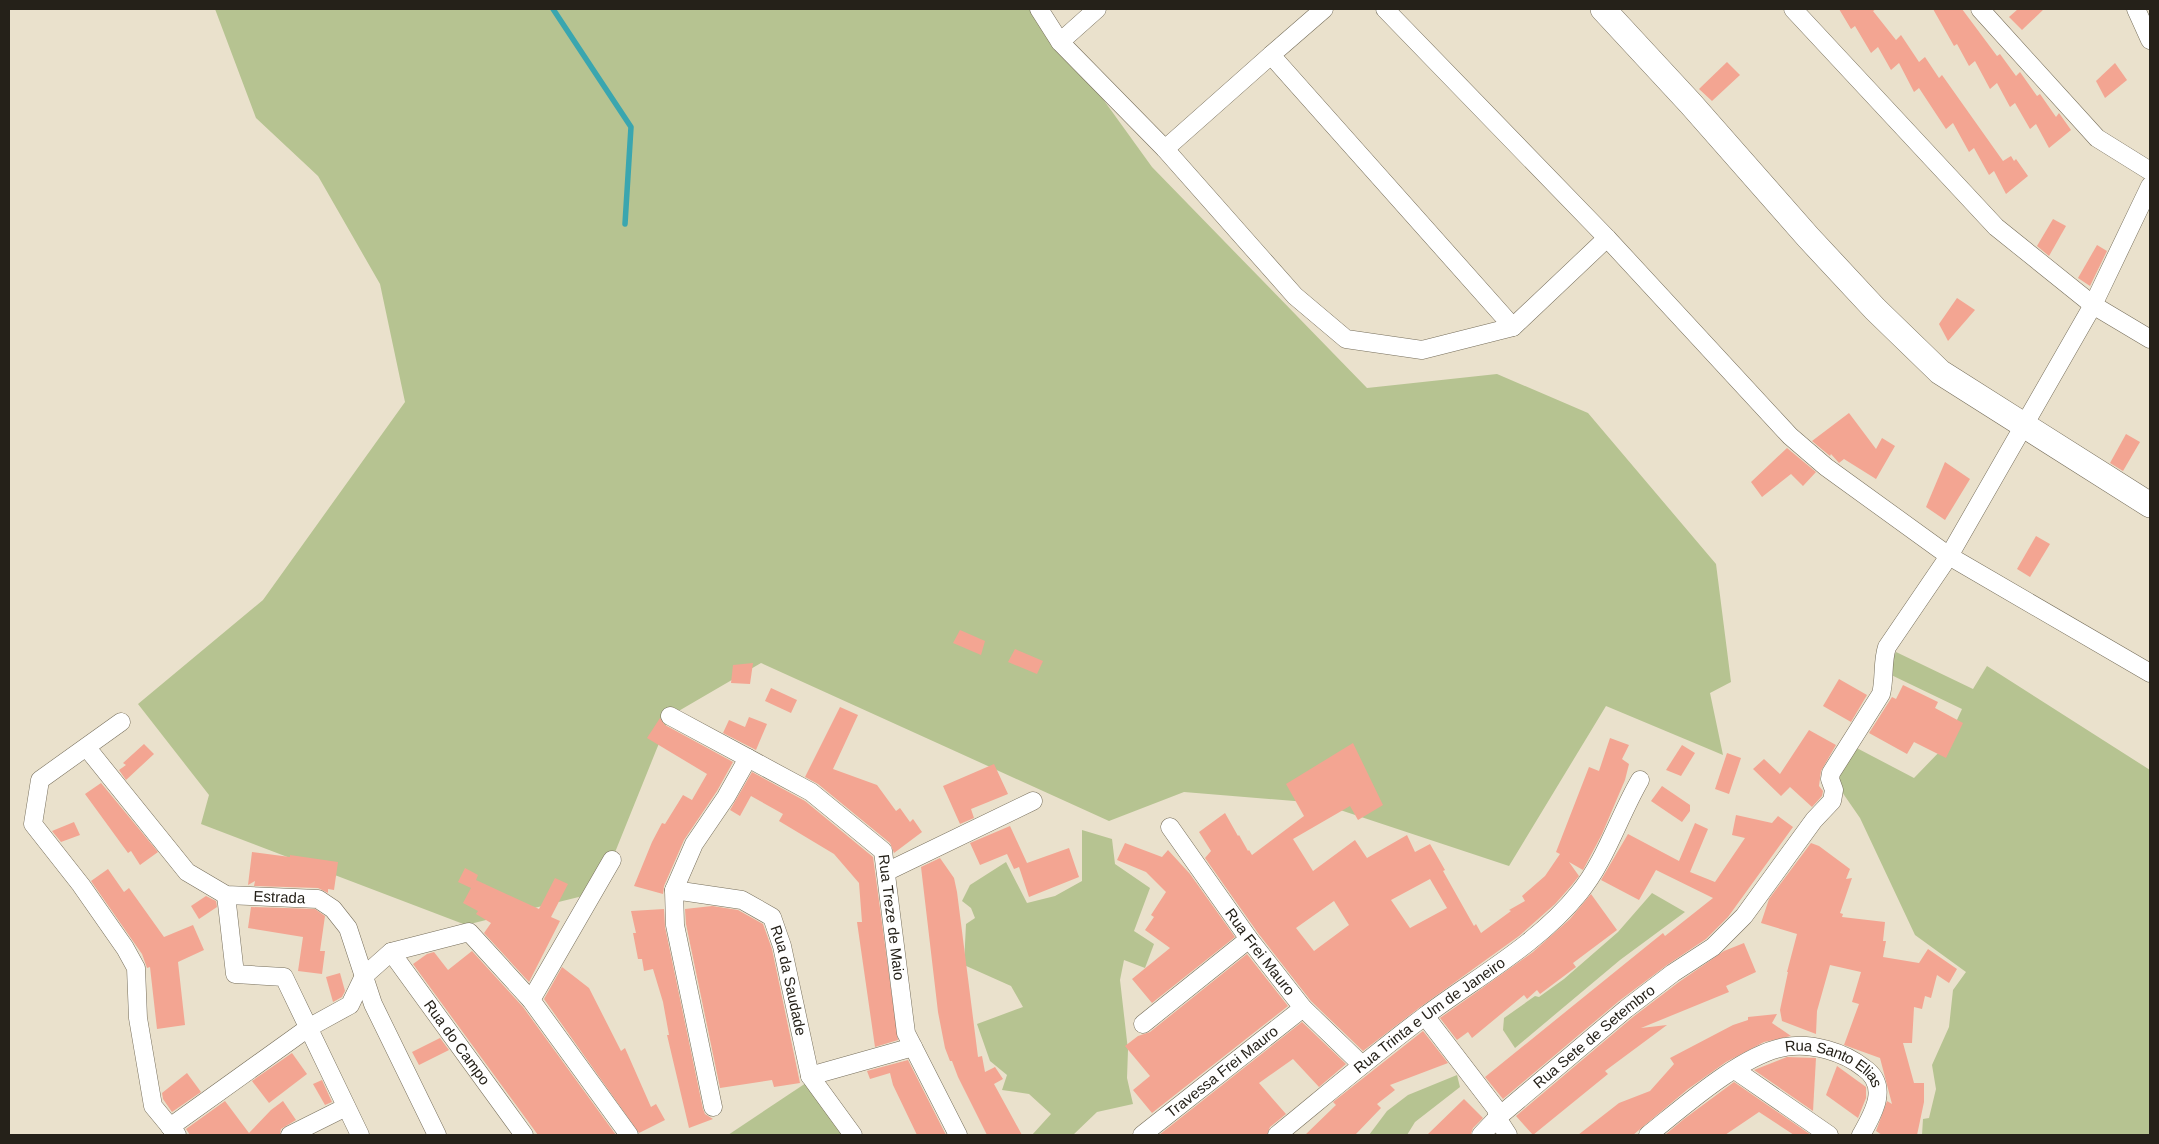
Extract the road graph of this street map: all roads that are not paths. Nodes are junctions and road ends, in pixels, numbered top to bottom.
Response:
1 (1039, 9) edge
2 (1096, 9) edge
3 (1324, 9) edge
4 (1385, 9) edge
5 (1603, 9) edge
6 (1793, 9) edge
7 (1980, 9) edge
8 (2136, 9) edge
9 (2150, 40) edge
10 (1060, 42) junction
11 (1271, 55) junction
12 (1165, 148) junction
13 (2150, 171) edge
14 (2150, 186) edge
15 (1607, 238) junction
16 (2094, 305) junction
17 (1513, 326) junction
18 (2150, 339) edge
19 (2022, 426) junction
20 (2150, 505) edge
21 (1949, 556) junction
22 (2150, 673) edge
23 (670, 716) dead end
24 (121, 722) dead end
25 (87, 748) junction
26 (748, 758) junction
27 (1640, 780) dead end
28 (1033, 801) dead end
29 (1170, 827) dead end
30 (612, 860) dead end
31 (886, 872) junction
32 (674, 890) junction
33 (226, 895) junction
34 (1249, 939) junction
35 (391, 952) junction
36 (364, 976) junction
37 (531, 1000) junction
38 (1304, 1008) junction
39 (1425, 1016) junction
40 (1144, 1024) dead end
41 (308, 1028) junction
42 (913, 1046) junction
43 (1362, 1065) junction
44 (1735, 1070) junction
45 (810, 1076) junction
46 (346, 1107) junction
47 (713, 1107) dead end
48 (1497, 1118) junction
49 (174, 1131) edge
50 (290, 1135) edge
51 (360, 1135) edge
52 (438, 1135) edge
53 (524, 1135) edge
54 (629, 1135) edge
55 (852, 1135) edge
56 (958, 1135) edge
57 (1142, 1135) edge
58 (1278, 1135) edge
59 (1482, 1135) edge
60 (1508, 1135) edge
61 (1648, 1135) edge
62 (1828, 1135) edge
63 (1861, 1135) edge

1 - 10 street
2 - 10 street
3 - 11 street
4 - 15 street
5 - 19 street
6 - 16 street
7 - 13 street
8 - 9 street
10 - 12 street
11 - 12 street
11 - 17 street
12 - 17 street
14 - 16 street, Rua Sete de Setembro
15 - 17 street
15 - 21 street
16 - 18 street
16 - 19 street, Rua Sete de Setembro
19 - 20 street
19 - 21 street, Rua Sete de Setembro
21 - 22 street
21 - 48 street, Rua Sete de Setembro
23 - 26 street, Rua Treze de Maio
24 - 25 street
25 - 33 street
25 - 49 street
26 - 31 street, Rua Treze de Maio
26 - 32 street
27 - 39 street, Rua Trinta e Um de Janeiro
28 - 31 street
29 - 34 street, Rua Frei Mauro
30 - 37 street
31 - 42 street, Rua Treze de Maio
32 - 45 street, Rua da Saudade
32 - 47 street
33 - 36 street, Estrada
33 - 41 street
34 - 38 street, Rua Frei Mauro
34 - 40 street
35 - 36 street
35 - 37 street
35 - 53 street, Rua do Campo
36 - 41 street
36 - 52 street
37 - 54 street
38 - 43 street, Rua Frei Mauro
38 - 57 street, Travessa Frei Mauro
39 - 43 street, Rua Trinta e Um de Janeiro
39 - 48 street
41 - 46 street
41 - 49 street
42 - 45 street
42 - 56 street, Rua Treze de Maio
43 - 58 street, Rua Trinta e Um de Janeiro
44 - 61 street, Rua Santo Elias
44 - 62 street
44 - 63 street, Rua Santo Elias
45 - 55 street, Rua da Saudade
46 - 50 street
46 - 51 street
48 - 59 street, Rua Sete de Setembro
48 - 60 street

